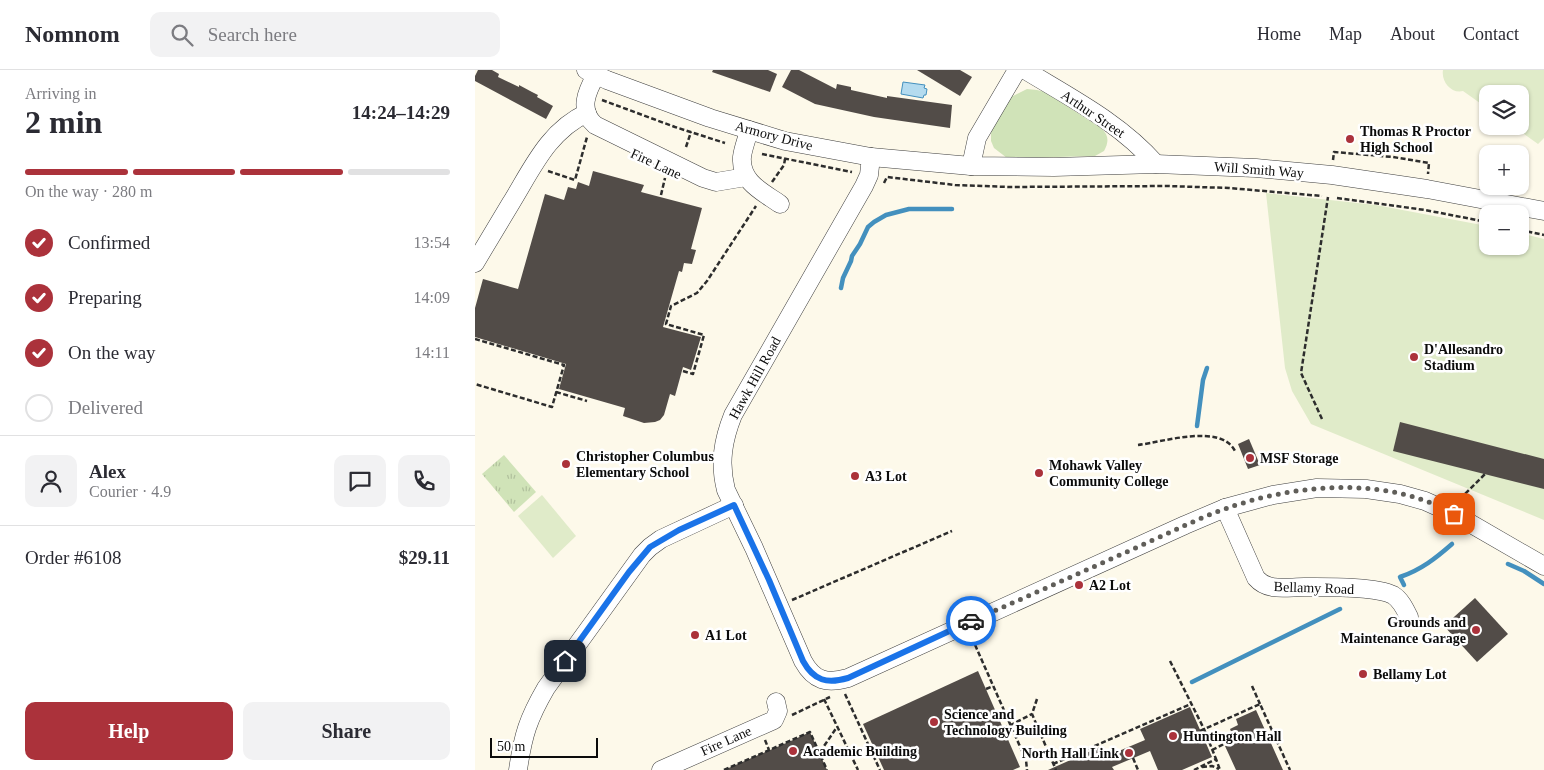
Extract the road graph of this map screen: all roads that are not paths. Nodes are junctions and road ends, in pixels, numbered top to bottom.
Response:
1 (1017, 70) edge
2 (1025, 70) edge
3 (591, 72) edge
4 (588, 115) junction
5 (749, 130) junction
6 (871, 157) junction
7 (1155, 164) junction
8 (971, 166) junction
9 (740, 178) junction
10 (780, 204) dead end
11 (1544, 211) edge
12 (475, 263) edge
13 (734, 505) junction
14 (1225, 508) junction
15 (1544, 566) edge
16 (1409, 617) dead end
17 (776, 702) dead end
18 (518, 770) edge
19 (661, 770) edge

1 - 8 street
2 - 7 street, Arthur Street
3 - 4 street
3 - 5 street, Armory Drive
4 - 9 street
4 - 12 street
5 - 6 street, Armory Drive
5 - 9 street
6 - 8 street, Armory Drive
6 - 13 street, Hawk Hill Road
7 - 8 street, Will Smith Way
7 - 11 street, Will Smith Way
9 - 10 street
13 - 14 street, Hawk Hill Road
13 - 18 street
14 - 15 street
14 - 16 street, Bellamy Road
17 - 19 street, Fire Lane

